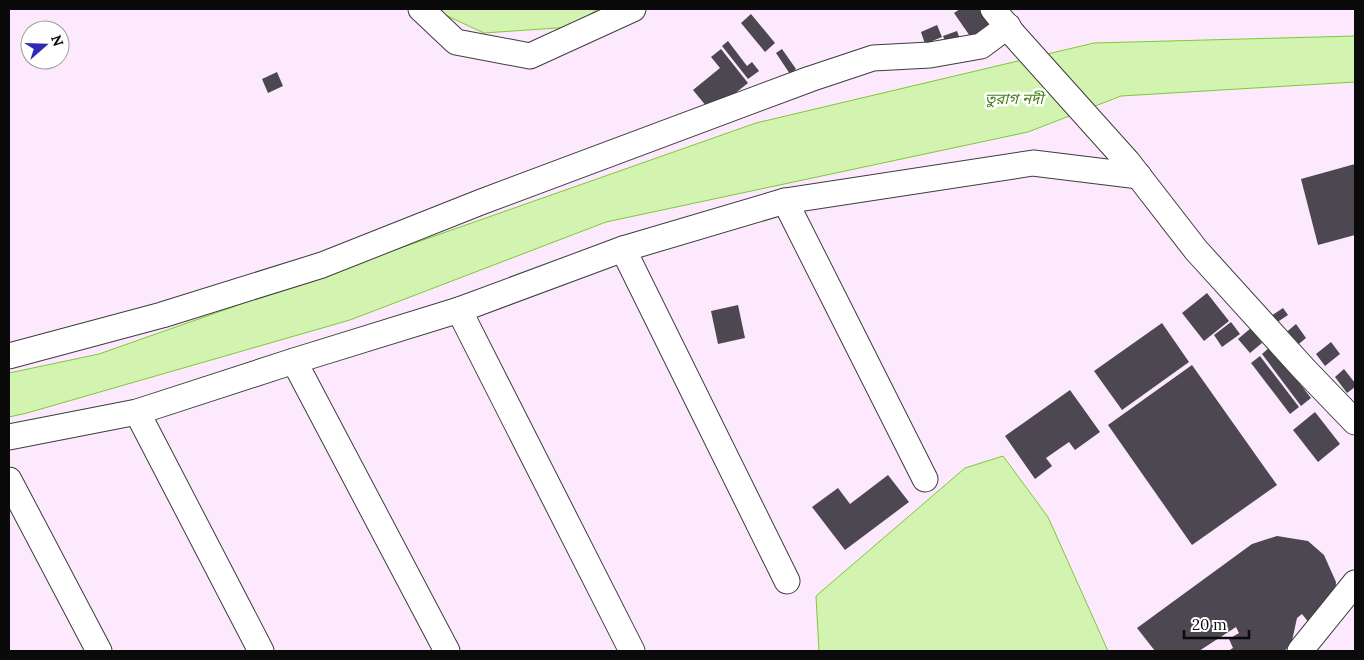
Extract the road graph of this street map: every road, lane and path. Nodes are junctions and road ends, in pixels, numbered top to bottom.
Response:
1 (421, 9) edge
2 (633, 9) edge
3 (1005, 23) edge
4 (1133, 168) junction
5 (785, 201) junction
6 (623, 249) junction
7 (460, 310) junction
8 (9, 356) edge
9 (294, 361) junction
10 (138, 412) junction
11 (1355, 422) edge
12 (9, 437) edge
13 (925, 479) dead end
14 (9, 480) edge
15 (787, 582) dead end
16 (1355, 583) edge
17 (99, 651) edge
18 (260, 651) edge
19 (447, 651) edge
20 (632, 651) edge
21 (1300, 651) edge

1 - 2 street
3 - 4 street
3 - 8 street
4 - 5 street
4 - 11 street
5 - 6 street
5 - 13 street
6 - 7 street
6 - 15 street
7 - 9 street
7 - 20 street
9 - 10 street
9 - 19 street
10 - 12 street
10 - 18 street
14 - 17 street
16 - 21 street

